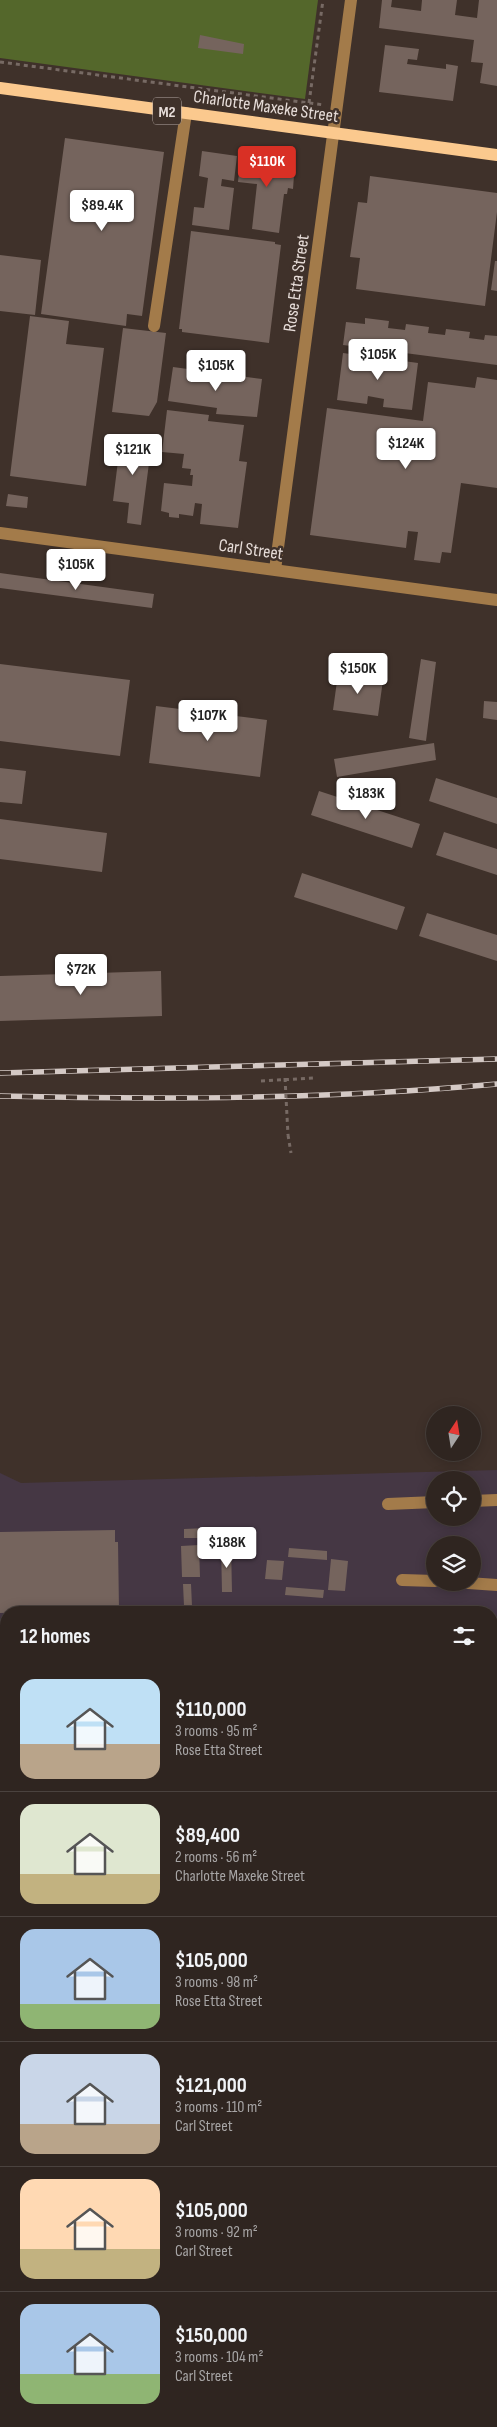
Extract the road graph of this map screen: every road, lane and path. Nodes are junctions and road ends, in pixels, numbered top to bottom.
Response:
1 (323, 0) edge
2 (351, 0) edge
3 (0, 62) edge
4 (0, 88) edge
5 (309, 104) junction
6 (337, 107) junction
7 (186, 113) junction
8 (333, 133) junction
9 (497, 155) edge
10 (154, 326) dead end
11 (0, 532) edge
12 (275, 570) junction
13 (497, 600) edge
14 (285, 1078) junction
15 (313, 1078) dead end
16 (261, 1081) dead end
17 (291, 1153) dead end
18 (497, 1500) edge
19 (481, 1501) edge
20 (426, 1502) edge
21 (388, 1504) dead end
22 (402, 1580) dead end
23 (426, 1581) edge
24 (481, 1584) edge
25 (497, 1585) edge

1 - 5 path
2 - 6 street, Rose Etta Street
3 - 5 path
4 - 7 main road, Charlotte Maxeke Street / M2
5 - 6 path
6 - 8 street, Rose Etta Street
7 - 8 main road, Charlotte Maxeke Street / M2
7 - 10 street
8 - 9 main road, Charlotte Maxeke Street / M2
8 - 12 street, Rose Etta Street
11 - 12 street, Carl Street
12 - 13 street, Carl Street
14 - 15 path
14 - 16 path
14 - 17 path, bridge
18 - 19 street
20 - 21 street
22 - 23 street
24 - 25 street

